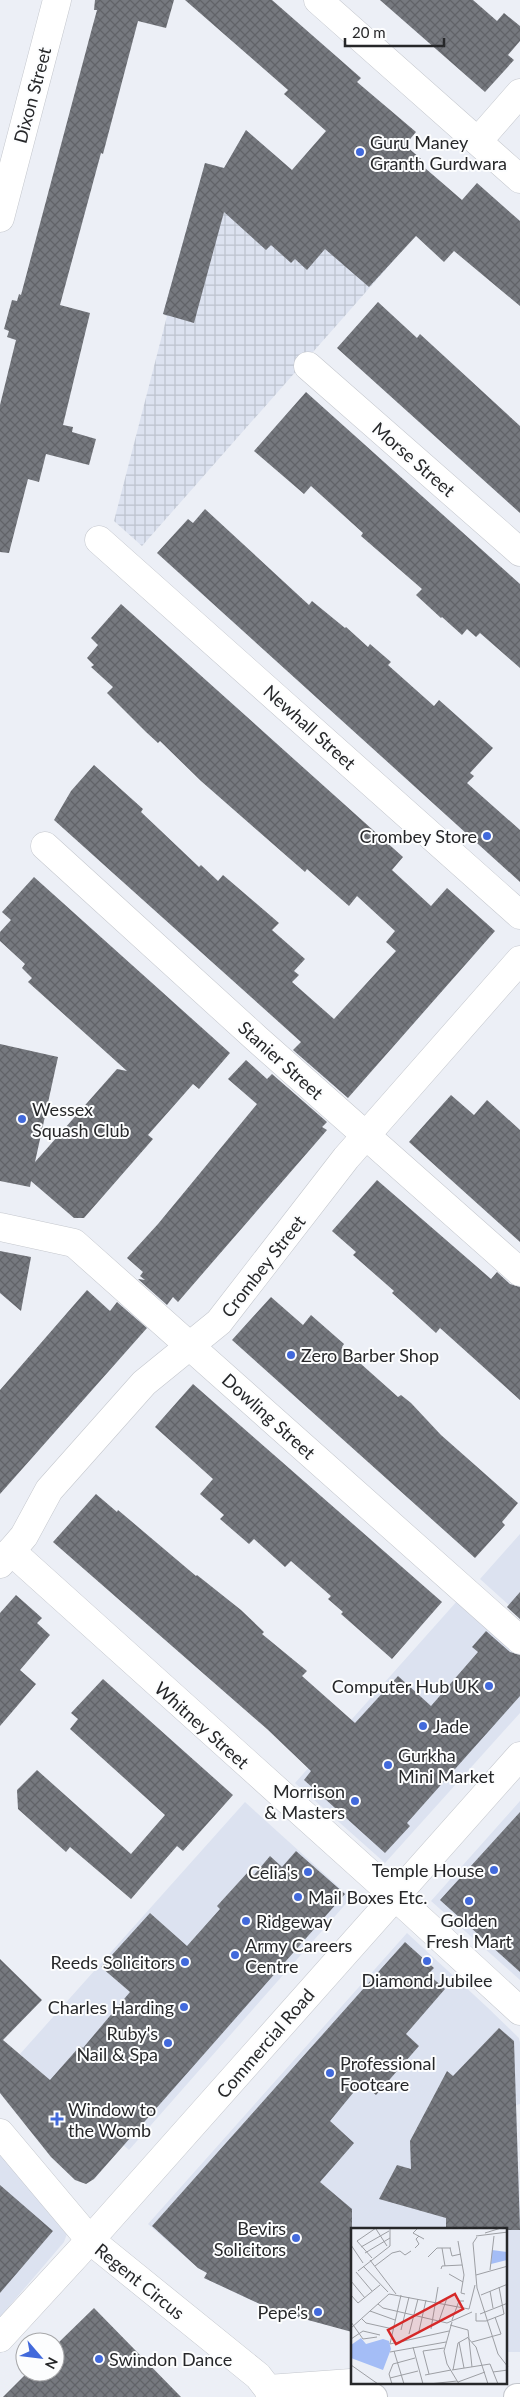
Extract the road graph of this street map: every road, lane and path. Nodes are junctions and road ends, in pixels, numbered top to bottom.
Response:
1 (57, 0) edge
2 (318, 0) edge
3 (520, 93) edge
4 (478, 141) junction
5 (520, 179) edge
6 (0, 218) edge
7 (308, 366) dead end
8 (100, 540) dead end
9 (520, 552) edge
10 (45, 846) dead end
11 (520, 915) edge
12 (520, 960) edge
13 (365, 1135) junction
14 (0, 1227) edge
15 (520, 1272) edge
16 (192, 1346) junction
17 (6, 1558) edge
18 (520, 1640) edge
19 (520, 1756) edge
20 (395, 1896) junction
21 (520, 2011) edge
22 (0, 2133) edge
23 (90, 2240) junction
24 (0, 2338) edge
25 (351, 2383) edge
26 (353, 2384) edge
27 (270, 2393) edge
28 (374, 2397) edge

1 - 6 street, Dixon Street
2 - 4 street
3 - 4 street
4 - 5 street
7 - 9 street, Morse Street
8 - 11 street, Newhall Street
10 - 13 street, Stanier Street
12 - 13 street, Crombey Street
13 - 15 street, Stanier Street
13 - 16 street, Crombey Street
14 - 16 street, Dowling Street
16 - 17 street, Crombey Street
16 - 18 street, Dowling Street
17 - 20 street, Whitney Street
19 - 20 street, Commercial Road
20 - 21 street, Whitney Street
20 - 23 street, Commercial Road
22 - 23 street
23 - 24 street, Regent Circus
23 - 27 street, Regent Circus
25 - 27 street, Regent Circus
26 - 28 street, Regent Circus

